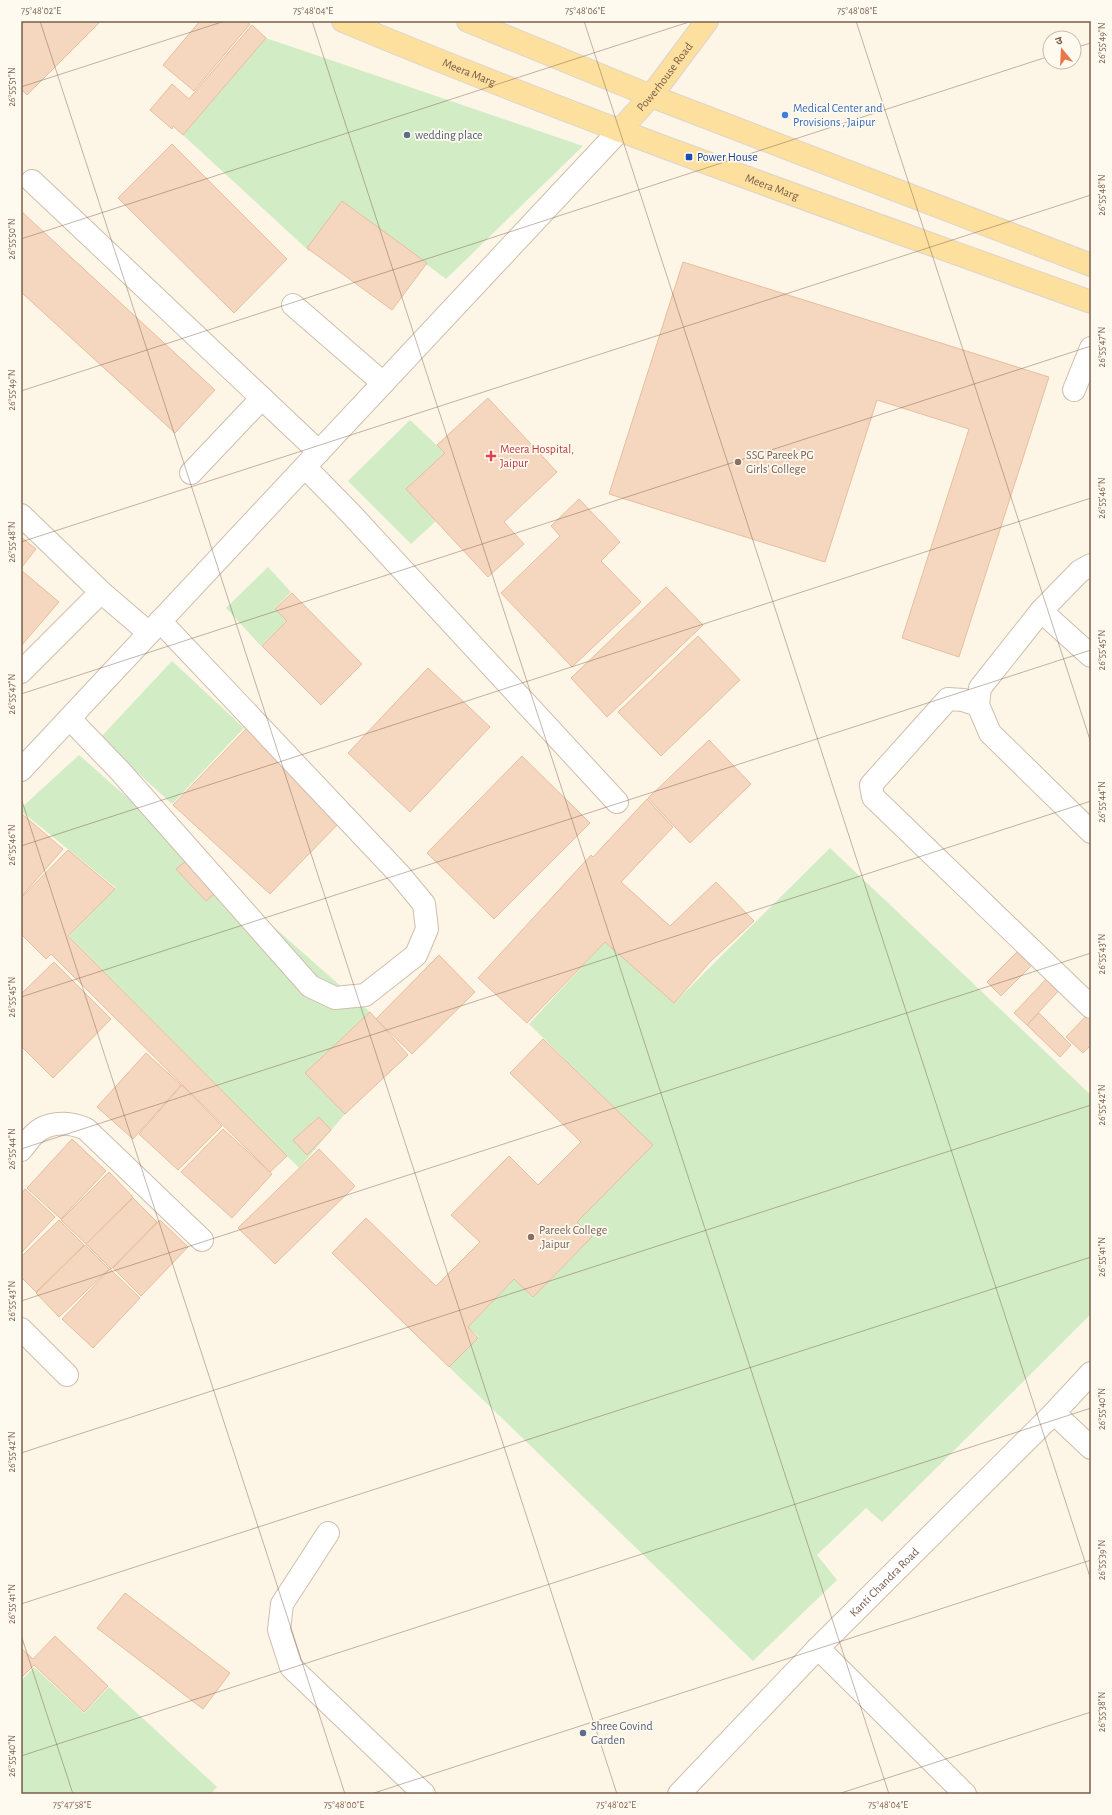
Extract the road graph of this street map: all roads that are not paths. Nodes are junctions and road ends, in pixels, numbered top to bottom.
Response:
1 (343, 21) edge
2 (468, 21) edge
3 (707, 21) edge
4 (651, 96) junction
5 (619, 131) junction
6 (32, 182) dead end
7 (1091, 265) edge
8 (1091, 302) edge
9 (292, 305) dead end
10 (1091, 348) edge
11 (383, 383) junction
12 (1074, 390) dead end
13 (262, 398) junction
14 (312, 459) junction
15 (191, 473) dead end
16 (21, 515) edge
17 (1091, 565) edge
18 (101, 592) junction
19 (1042, 610) junction
20 (155, 627) junction
21 (1091, 656) edge
22 (21, 672) edge
23 (978, 706) junction
24 (70, 719) junction
25 (21, 770) edge
26 (618, 802) dead end
27 (1091, 832) edge
28 (1091, 1007) edge
29 (21, 1150) edge
30 (202, 1240) dead end
31 (21, 1329) edge
32 (1091, 1373) edge
33 (67, 1375) dead end
34 (1054, 1413) junction
35 (1091, 1448) edge
36 (328, 1533) dead end
37 (818, 1648) junction
38 (424, 1794) edge
39 (679, 1794) edge
40 (965, 1794) edge

1 - 5 main road, Meera Marg
2 - 4 main road
3 - 4 main road, Powerhouse Road
4 - 5 main road, Powerhouse Road
4 - 7 main road
5 - 8 main road, Meera Marg
5 - 11 street
6 - 13 street
9 - 11 street
10 - 12 street
11 - 14 street
13 - 14 street
13 - 15 street
14 - 20 street
14 - 26 street
16 - 18 street
17 - 19 street
18 - 20 street
18 - 22 street
19 - 21 street
19 - 23 street
20 - 24 street
20 - 24 street
23 - 27 street
23 - 28 street
24 - 25 street
29 - 30 street
31 - 33 street
32 - 34 street, Kanti Chandra Road
34 - 35 street
34 - 37 street, Kanti Chandra Road
36 - 38 street
37 - 39 street, Kanti Chandra Road
37 - 40 street

